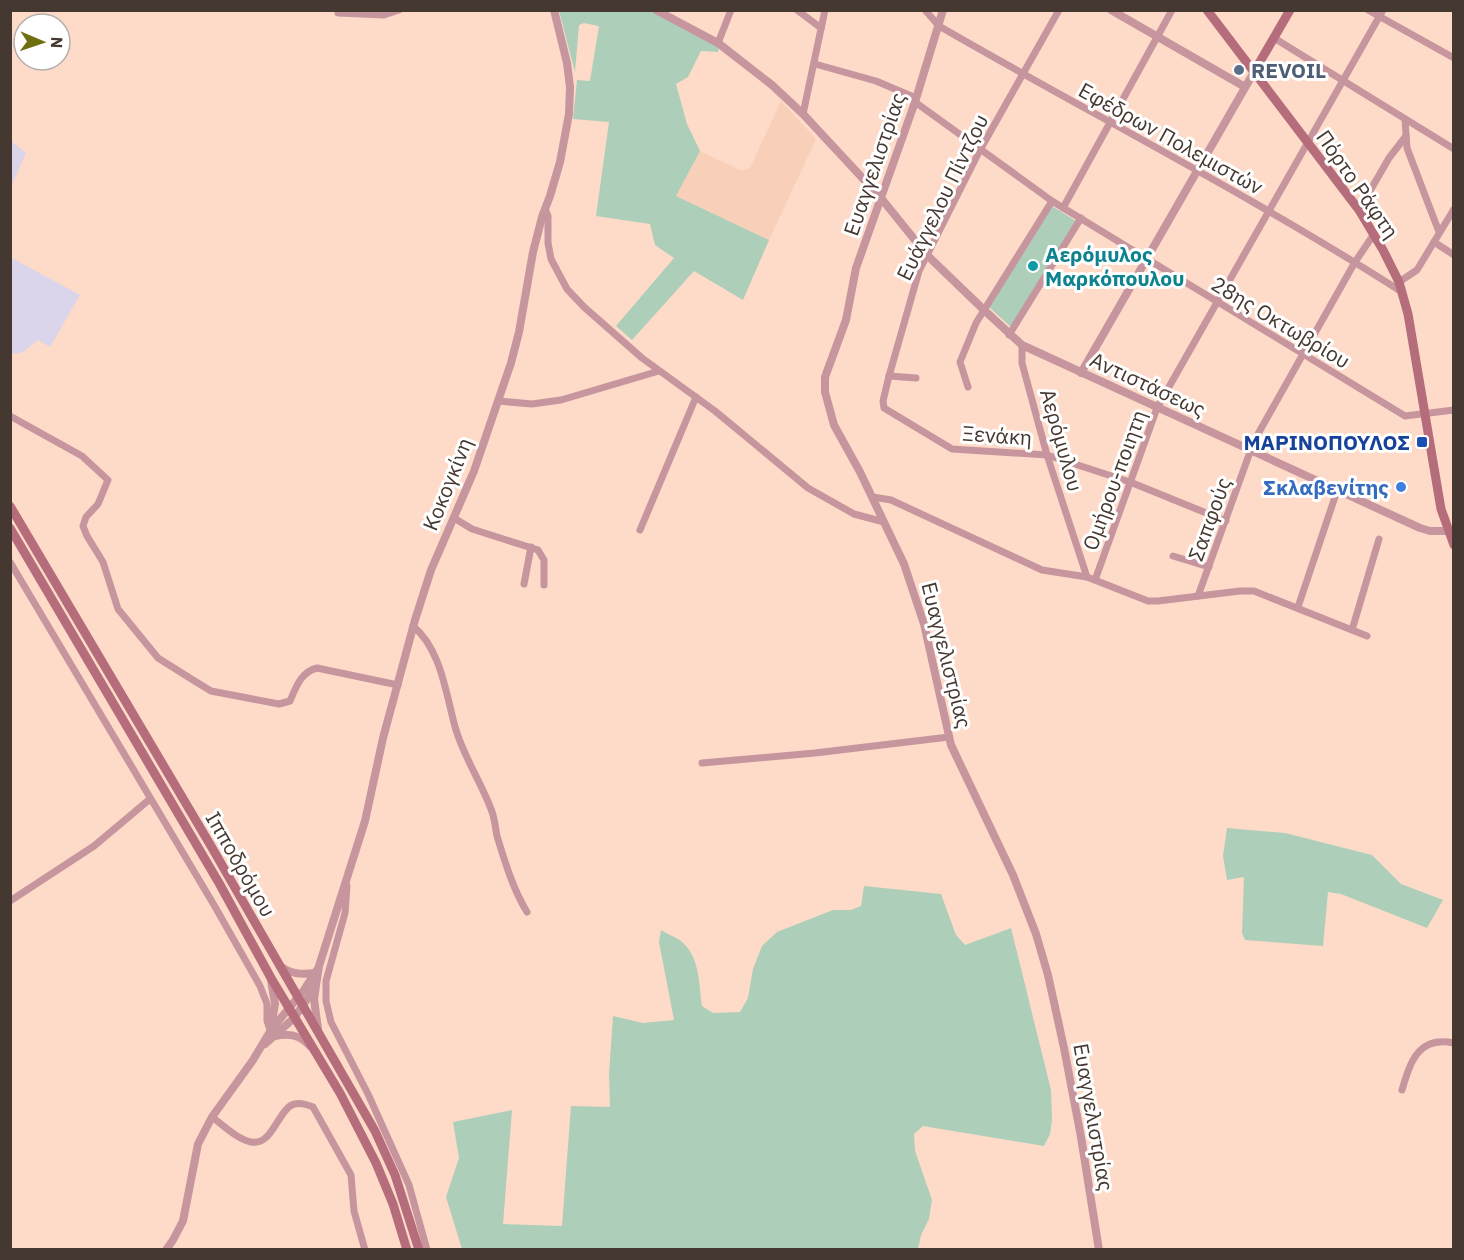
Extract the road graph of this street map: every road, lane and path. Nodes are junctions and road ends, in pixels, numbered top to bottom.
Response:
1 (399, 10) edge
2 (554, 10) edge
3 (656, 10) edge
4 (731, 10) edge
5 (797, 10) edge
6 (825, 10) edge
7 (925, 10) edge
8 (943, 10) edge
9 (1059, 10) edge
10 (1112, 10) edge
11 (1172, 10) edge
12 (1207, 10) edge
13 (1290, 10) edge
14 (1368, 10) edge
15 (338, 13) dead end
16 (1381, 14) edge
17 (939, 26) junction
18 (821, 28) junction
19 (1158, 37) junction
20 (1274, 38) junction
21 (718, 43) junction
22 (1454, 58) edge
23 (815, 64) junction
24 (1254, 72) junction
25 (1023, 74) junction
26 (1344, 80) junction
27 (1245, 87) junction
28 (915, 100) junction
29 (803, 114) junction
30 (1405, 120) junction
31 (1110, 123) junction
32 (1406, 136) junction
33 (1308, 143) junction
34 (1454, 149) edge
35 (980, 150) junction
36 (1197, 170) junction
37 (881, 198) junction
38 (1052, 201) junction
39 (1063, 208) junction
40 (545, 209) junction
41 (1454, 209) edge
42 (1269, 210) junction
43 (1359, 210) junction
44 (1080, 218) junction
45 (1439, 232) junction
46 (1374, 234) junction
47 (1434, 242) junction
48 (927, 255) junction
49 (1454, 255) edge
50 (1146, 259) junction
51 (1355, 262) junction
52 (1399, 282) junction
53 (1403, 293) junction
54 (1216, 302) junction
55 (984, 310) junction
56 (1009, 335) junction
57 (1022, 345) junction
58 (1303, 355) junction
59 (659, 371) junction
60 (1080, 373) junction
61 (889, 376) junction
62 (916, 378) dead end
63 (968, 387) dead end
64 (696, 397) junction
65 (498, 401) junction
66 (884, 408) joint
67 (1157, 408) junction
68 (1454, 410) edge
69 (1425, 414) junction
70 (10, 416) edge
71 (1251, 452) junction
72 (1047, 455) junction
73 (1130, 482) junction
74 (1337, 491) junction
75 (873, 497) junction
76 (10, 506) edge
77 (454, 518) junction
78 (1226, 521) junction
79 (884, 522) junction
80 (10, 528) edge
81 (640, 530) dead end
82 (1447, 531) junction
83 (1379, 539) dead end
84 (1454, 545) edge
85 (531, 547) junction
86 (1173, 556) dead end
87 (10, 562) edge
88 (1209, 567) junction
89 (1087, 576) junction
90 (1095, 580) junction
91 (524, 584) dead end
92 (544, 585) dead end
93 (1198, 596) junction
94 (1298, 607) junction
95 (413, 626) junction
96 (1352, 630) junction
97 (1367, 636) dead end
98 (398, 685) junction
99 (949, 737) junction
100 (702, 763) dead end
101 (150, 799) junction
102 (347, 880) junction
103 (10, 901) edge
104 (526, 912) dead end
105 (277, 963) junction
106 (317, 969) junction
107 (271, 978) junction
108 (316, 986) junction
109 (297, 998) junction
110 (288, 1008) junction
111 (303, 1008) junction
112 (294, 1018) junction
113 (273, 1033) junction
114 (320, 1038) junction
115 (1454, 1043) edge
116 (311, 1048) junction
117 (1402, 1090) dead end
118 (212, 1117) junction
119 (166, 1250) edge
120 (365, 1250) edge
121 (407, 1250) edge
122 (419, 1250) edge
123 (427, 1250) edge
124 (1100, 1250) edge

1 - 15 street
2 - 40 street, Κοκογκίνη
3 - 21 street, Αντιστάσεως
4 - 21 street
5 - 18 street
6 - 18 street
7 - 17 street, Εφέδρων Πολεμιστών
8 - 17 street, Ευαγγελιστρίας
9 - 25 street, Ευάγγελου Πίντζου
10 - 19 street
11 - 19 street
12 - 24 main road, Πόρτο Ράφτη
13 - 20 main road
14 - 16 street
16 - 22 street
16 - 26 street, Ομήρου-ποιητη
17 - 25 street, Εφέδρων Πολεμιστών
17 - 28 street, Ευαγγελιστρίας
18 - 23 street
19 - 27 street
19 - 31 street
20 - 24 main road
20 - 26 street
21 - 29 street, Αντιστάσεως
23 - 28 street, 28ης Οκτωβρίου
23 - 29 street
24 - 27 street
24 - 33 main road, Πόρτο Ράφτη
25 - 31 street, Εφέδρων Πολεμιστών
25 - 35 street, Ευάγγελου Πίντζου
26 - 30 street
26 - 33 street, Ομήρου-ποιητη
27 - 36 street
28 - 35 street, 28ης Οκτωβρίου
28 - 37 street, Ευαγγελιστρίας
29 - 37 street, Αντιστάσεως
30 - 32 street
30 - 34 street
31 - 36 street, Εφέδρων Πολεμιστών
31 - 39 street
32 - 43 street
32 - 45 street
33 - 42 street, Ομήρου-ποιητη
33 - 43 main road, Πόρτο Ράφτη
35 - 38 street, 28ης Οκτωβρίου
35 - 48 street, Ευάγγελου Πίντζου
36 - 42 street, Εφέδρων Πολεμιστών
36 - 50 street
37 - 48 street, Αντιστάσεως
37 - 75 street, Ευαγγελιστρίας
38 - 39 street, 28ης Οκτωβρίου
38 - 55 street
39 - 44 street, 28ης Οκτωβρίου
40 - 59 street
40 - 65 street, Κοκογκίνη
41 - 45 street
42 - 51 street, Εφέδρων Πολεμιστών
42 - 54 street, Ομήρου-ποιητη
43 - 46 main road, Πόρτο Ράφτη
44 - 50 street, 28ης Οκτωβρίου
44 - 56 street
45 - 47 street
46 - 51 street, Σαπφούς
46 - 52 main road, Πόρτο Ράφτη
47 - 49 street
47 - 52 street
48 - 55 street, Αντιστάσεως
48 - 61 street, Ευάγγελου Πίντζου
50 - 54 street, 28ης Οκτωβρίου
50 - 60 street
51 - 53 street, Εφέδρων Πολεμιστών
51 - 58 street, Σαπφούς
52 - 53 main road, Πόρτο Ράφτη
53 - 69 main road, Πόρτο Ράφτη
54 - 58 street, 28ης Οκτωβρίου
54 - 67 street, Ομήρου-ποιητη
55 - 56 street, Αντιστάσεως
55 - 63 street
56 - 57 street, Αντιστάσεως
57 - 60 street, Αντιστάσεως
57 - 72 street, Αερόμυλου
58 - 69 street, 28ης Οκτωβρίου
58 - 71 street, Σαπφούς
59 - 64 street
59 - 65 street
60 - 67 street, Αντιστάσεως
61 - 62 street
61 - 66 street, Ευάγγελου Πίντζου
64 - 79 street
64 - 81 street
65 - 77 street, Κοκογκίνη
66 - 72 street, Ξενάκη
67 - 71 street, Αντιστάσεως
67 - 73 street, Ομήρου-ποιητη
68 - 69 street, 28ης Οκτωβρίου
69 - 82 main road, Πόρτο Ράφτη
70 - 98 street
71 - 74 street, Αντιστάσεως
71 - 78 street, Σαπφούς
72 - 73 street, Ξενάκη
72 - 89 street, Αερόμυλου
73 - 78 street, Ξενάκη
73 - 90 street, Ομήρου-ποιητη
74 - 82 street, Αντιστάσεως
74 - 94 street
75 - 79 street, Ευαγγελιστρίας
75 - 89 street
76 - 105 main road, Ιπποδρόμου
77 - 85 street
77 - 95 street, Κοκογκίνη
78 - 88 street, Σαπφούς
79 - 99 street, Ευαγγελιστρίας
80 - 107 main road, Ιπποδρόμου
82 - 84 main road, Πόρτο Ράφτη
83 - 96 street
85 - 91 street
85 - 92 street
86 - 88 street
87 - 101 street
88 - 93 street, Σαπφούς
89 - 90 street
90 - 93 street
93 - 94 street
94 - 96 street
95 - 98 street, Κοκογκίνη
95 - 104 street
96 - 97 street
98 - 102 street, Κοκογκίνη
99 - 100 street
99 - 124 street, Ευαγγελιστρίας
101 - 103 street
101 - 113 street
102 - 106 street, Κοκογκίνη
102 - 123 street
105 - 106 street
105 - 109 main road, Ιπποδρόμου
106 - 108 street
106 - 109 street
107 - 110 main road, Ιπποδρόμου
107 - 113 street
108 - 111 street
108 - 114 street
109 - 110 street
109 - 111 main road, Ιπποδρόμου
110 - 112 main road, Ιπποδρόμου
110 - 113 street
111 - 112 street
111 - 114 main road, Ιπποδρόμου
112 - 113 street
112 - 116 main road, Ιπποδρόμου
113 - 116 street
113 - 118 street
114 - 122 main road, Ιπποδρόμου
115 - 117 street
116 - 121 main road, Ιπποδρόμου
118 - 119 street
118 - 120 street

